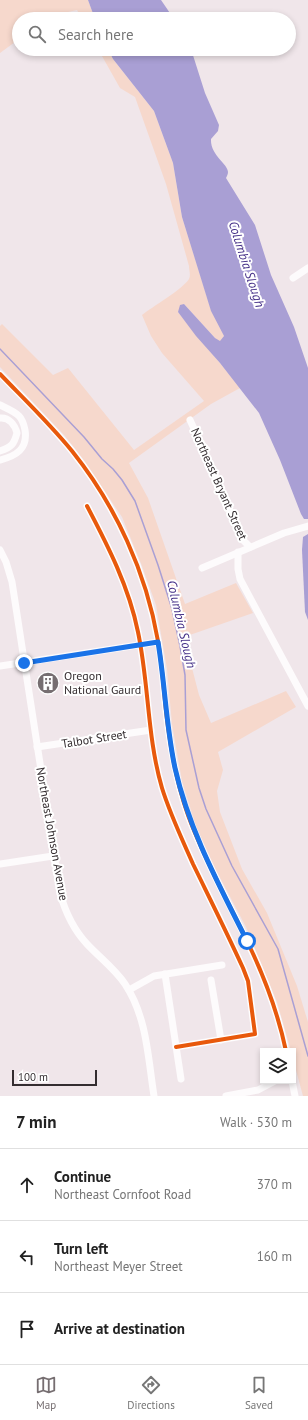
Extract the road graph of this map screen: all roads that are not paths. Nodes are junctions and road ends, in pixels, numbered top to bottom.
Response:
1 (308, 268) edge
2 (293, 278) dead end
3 (0, 374) edge
4 (0, 405) edge
5 (1, 417) edge
6 (190, 420) dead end
7 (0, 451) edge
8 (0, 460) edge
9 (87, 506) dead end
10 (308, 526) edge
11 (250, 547) junction
12 (0, 550) edge
13 (238, 552) junction
14 (202, 568) dead end
15 (158, 642) junction
16 (140, 645) junction
17 (24, 663) junction
18 (0, 666) edge
19 (308, 706) edge
20 (151, 730) junction
21 (37, 748) junction
22 (54, 856) junction
23 (0, 864) edge
24 (222, 965) dead end
25 (165, 974) junction
26 (211, 980) dead end
27 (129, 990) junction
28 (221, 1040) junction
29 (176, 1047) junction
30 (285, 1048) edge
31 (181, 1079) dead end
32 (269, 1084) edge
33 (293, 1084) edge
34 (154, 1096) edge
35 (226, 1096) edge
36 (295, 1096) edge

1 - 2 street
3 - 15 street
4 - 8 street
5 - 7 street
6 - 11 street, Northeast Bryant Street
9 - 16 street
10 - 11 street
11 - 13 street
12 - 17 street, Northeast Johnson Avenue
13 - 14 street
13 - 19 street, Northeast Bryant Street
15 - 16 street
15 - 30 street
16 - 17 street
16 - 20 street
17 - 18 street
17 - 21 street, Northeast Johnson Avenue
20 - 21 street, Talbot Street
20 - 28 street
21 - 22 street, Northeast Johnson Avenue
22 - 23 street
22 - 27 street, Northeast Johnson Avenue
24 - 25 street
25 - 27 street
25 - 29 street
26 - 28 street
27 - 34 street, Northeast Johnson Avenue
28 - 29 street
29 - 31 street
32 - 35 street
33 - 36 street

